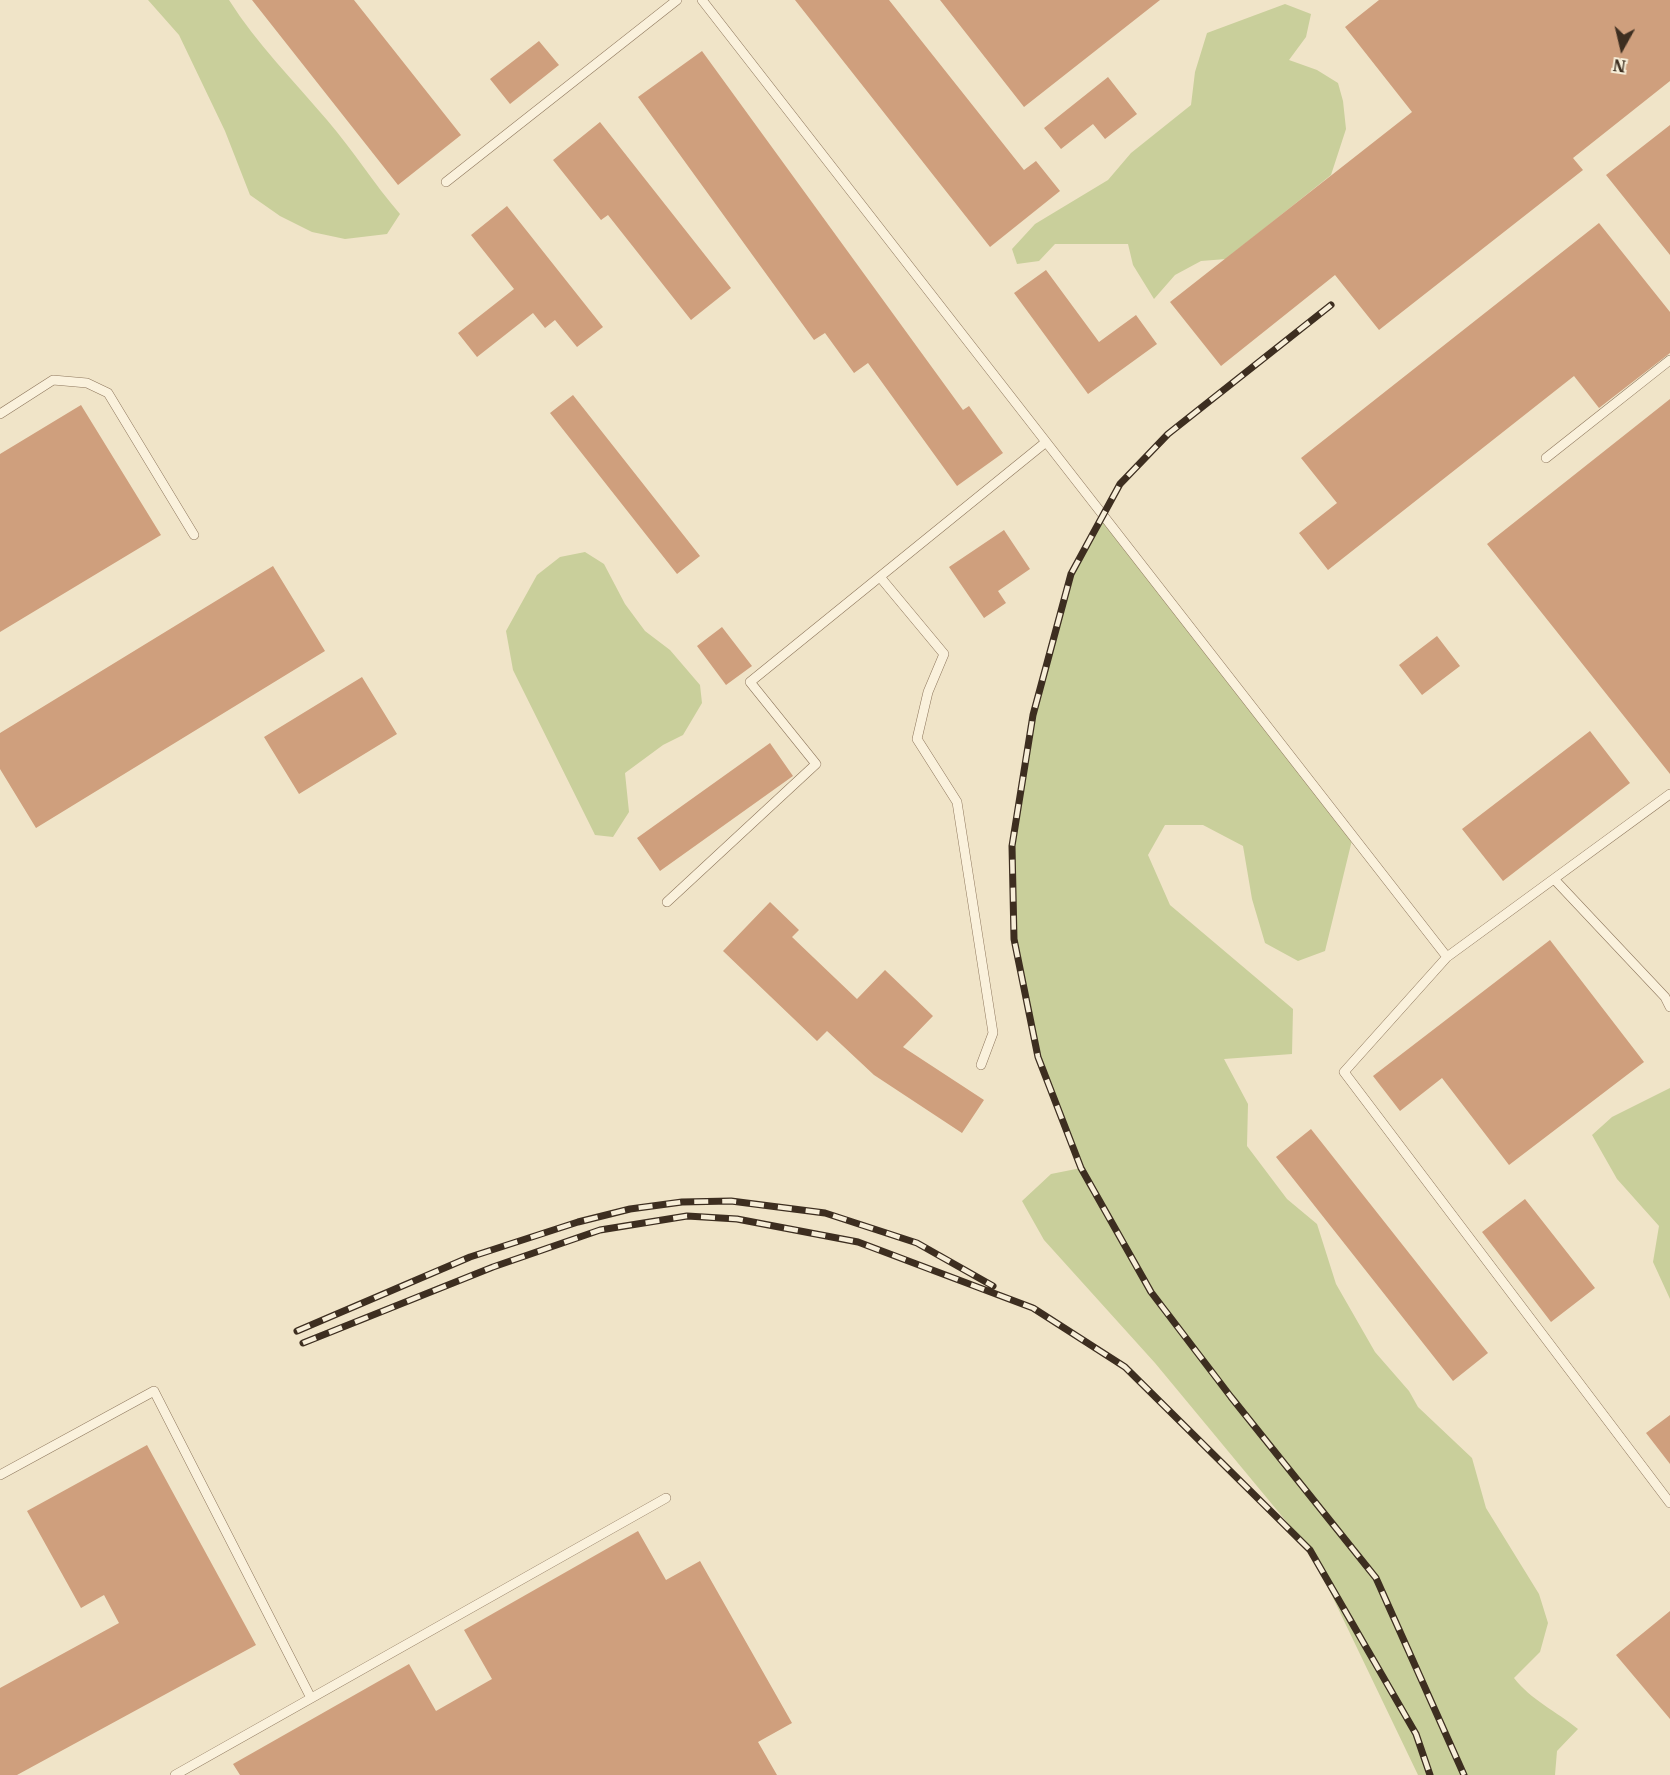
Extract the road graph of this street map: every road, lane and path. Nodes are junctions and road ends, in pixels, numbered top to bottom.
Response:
1 (677, 0) edge
2 (702, 0) edge
3 (446, 182) dead end
4 (1670, 360) edge
5 (0, 414) edge
6 (1046, 442) junction
7 (1546, 458) dead end
8 (194, 535) dead end
9 (880, 577) junction
10 (1670, 794) edge
11 (1554, 879) junction
12 (668, 902) dead end
13 (1447, 957) junction
14 (1670, 1007) edge
15 (981, 1065) dead end
16 (0, 1475) edge
17 (666, 1498) dead end
18 (1670, 1503) edge
19 (311, 1698) junction
20 (176, 1775) edge

1 - 3 lane
2 - 6 lane
4 - 7 lane
5 - 8 lane
6 - 9 lane
6 - 13 lane
9 - 12 lane
9 - 15 lane
10 - 11 lane
11 - 13 lane
11 - 14 lane
13 - 18 lane
16 - 19 lane
17 - 19 lane
19 - 20 lane

